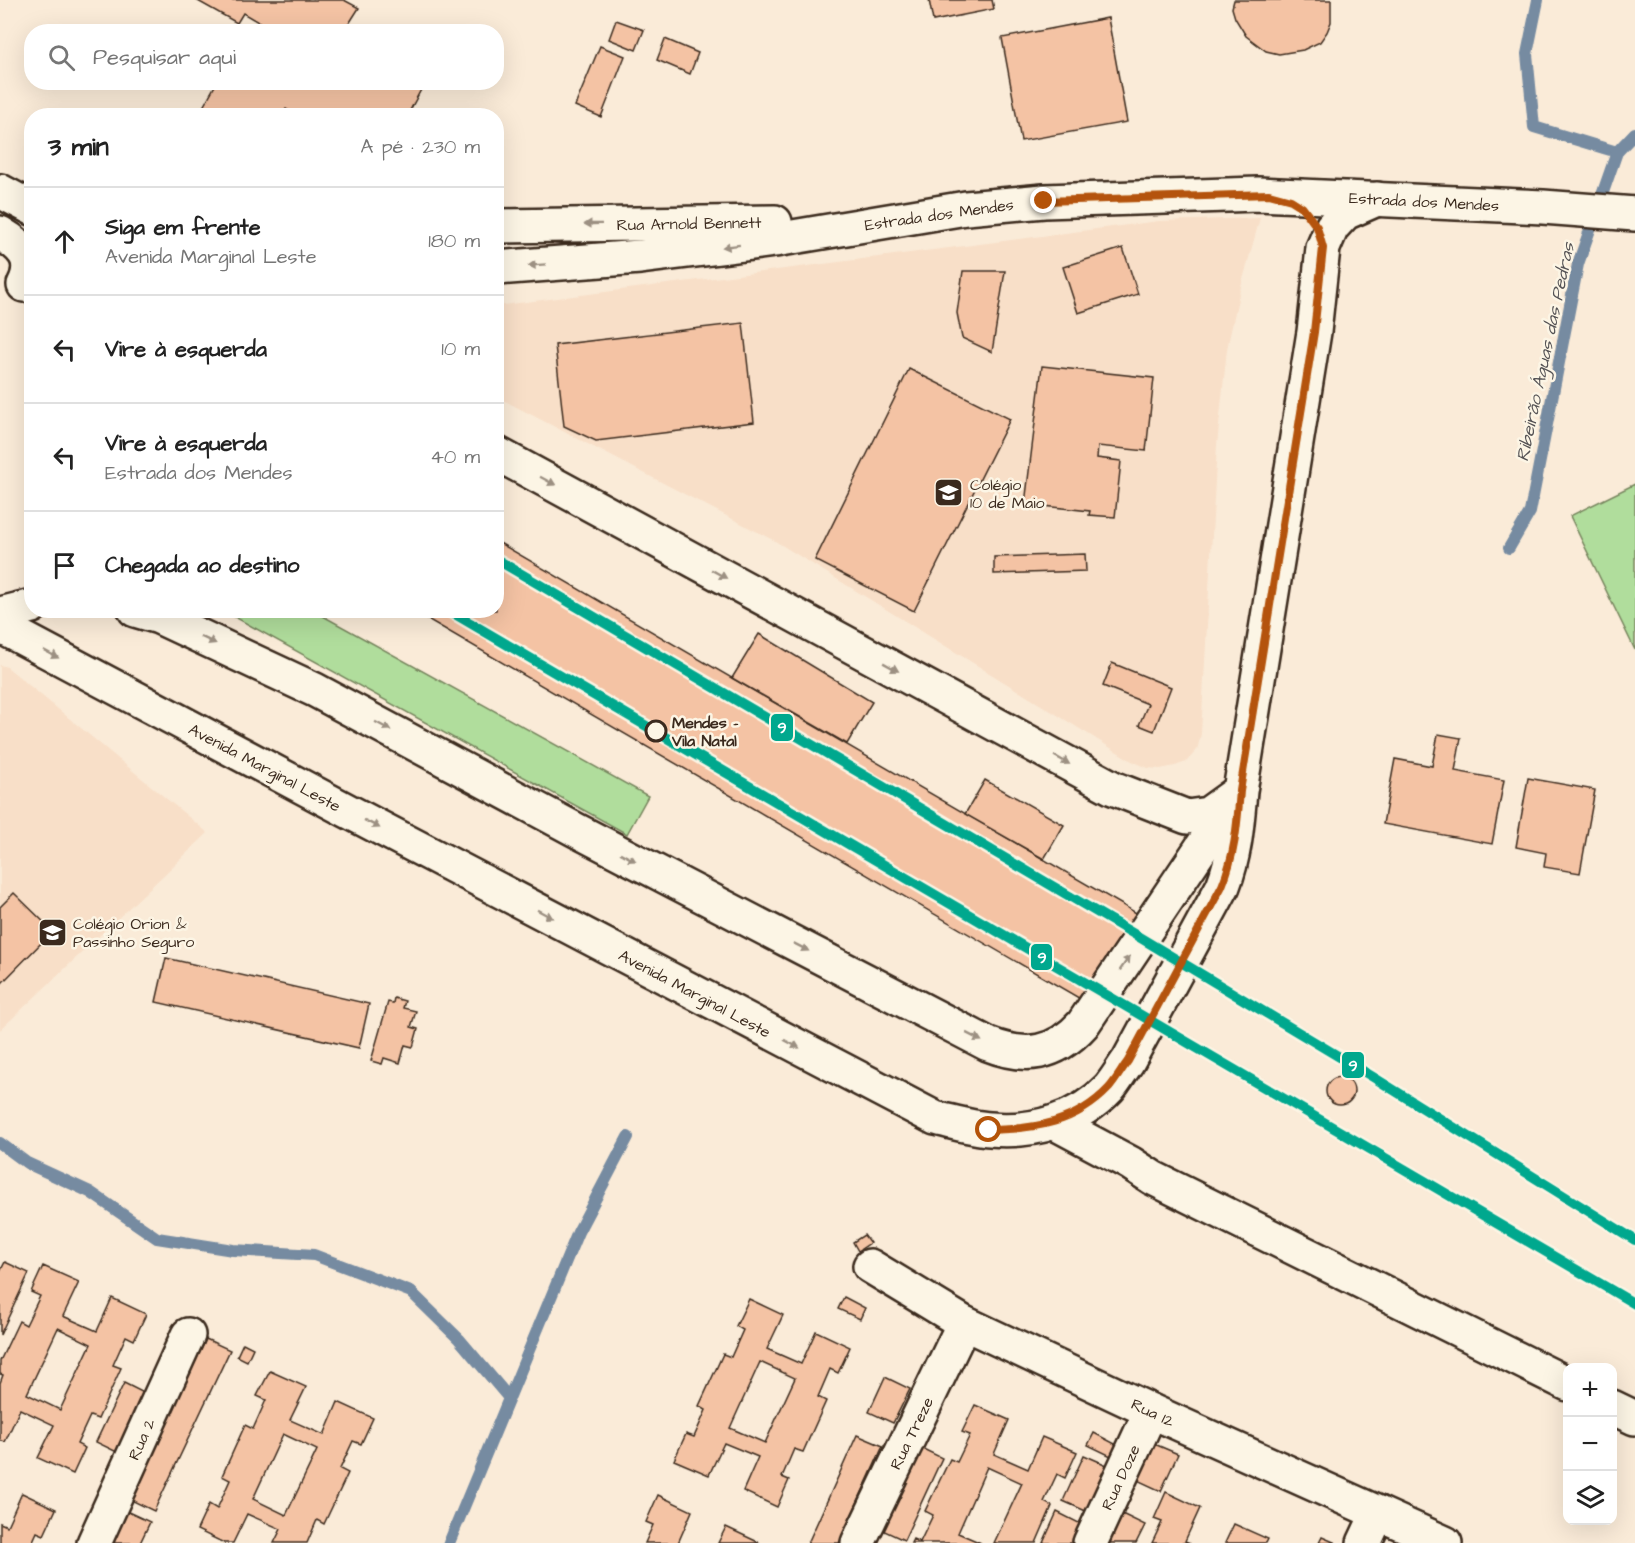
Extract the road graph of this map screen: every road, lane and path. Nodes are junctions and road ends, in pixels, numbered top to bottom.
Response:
1 (0, 190) edge
2 (1269, 194) junction
3 (1377, 199) junction
4 (24, 204) edge
5 (1628, 214) edge
6 (882, 221) junction
7 (504, 225) edge
8 (0, 233) edge
9 (1323, 248) junction
10 (24, 252) edge
11 (504, 267) edge
12 (504, 457) edge
13 (24, 608) edge
14 (0, 614) edge
15 (161, 618) edge
16 (0, 626) edge
17 (1240, 791) junction
18 (1055, 1123) junction
19 (870, 1266) dead end
20 (964, 1323) junction
21 (188, 1335) dead end
22 (1563, 1382) edge
23 (1617, 1409) edge
24 (1151, 1412) junction
25 (1635, 1418) edge
26 (1378, 1513) junction
27 (94, 1543) edge
28 (858, 1543) edge
29 (1090, 1543) edge
30 (1364, 1543) edge
31 (1444, 1543) edge

1 - 4 street
2 - 3 street, Estrada dos Mendes
2 - 6 street, Estrada dos Mendes
2 - 9 street
3 - 5 street, Estrada dos Mendes
3 - 9 street
6 -> 7 street, Rua Arnold Bennett
6 -> 11 street, Estrada dos Mendes
8 - 10 street
9 - 17 street, Avenida Marginal Leste
12 -> 17 street
13 - 14 street
15 -> 17 street, Avenida Marginal Leste
16 -> 18 street, Avenida Marginal Leste
17 - 18 street, Avenida Marginal Leste
18 - 22 street
19 - 20 street, Rua 12
20 - 24 street, Rua 12
20 - 28 street, Rua Treze
21 - 27 street, Rua 2
23 - 25 street
24 - 26 street, Rua 12
24 - 29 street, Rua Doze
26 - 30 street
26 - 31 street, Rua 12

